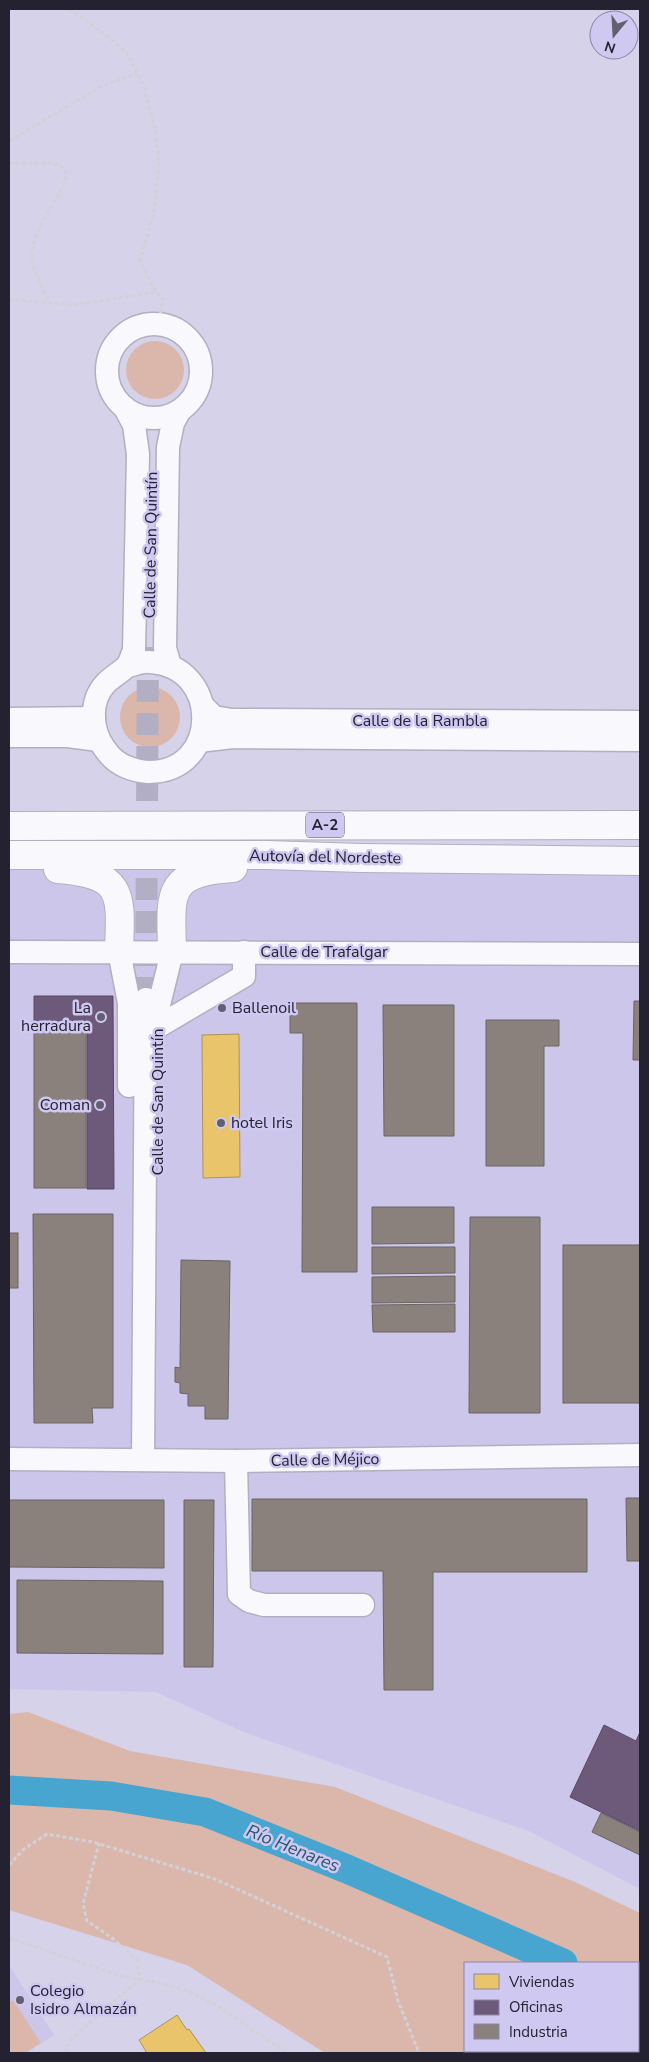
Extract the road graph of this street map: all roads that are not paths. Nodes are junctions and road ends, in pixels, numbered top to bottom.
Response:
1 (131, 412) junction
2 (174, 414) junction
3 (153, 453) junction
4 (148, 636) tunnel mouth
5 (127, 666) junction
6 (170, 666) junction
7 (204, 707) junction
8 (9, 719) edge
9 (640, 722) edge
10 (96, 729) junction
11 (9, 736) edge
12 (640, 740) edge
13 (199, 741) junction
14 (640, 825) edge
15 (9, 826) edge
16 (9, 855) edge
17 (361, 858) junction
18 (640, 861) edge
19 (9, 868) edge
20 (9, 952) edge
21 (119, 952) junction
22 (172, 952) junction
23 (244, 952) junction
24 (640, 954) edge
25 (146, 999) tunnel mouth
26 (159, 1026) junction
27 (144, 1252) junction
28 (640, 1455) edge
29 (9, 1459) edge
30 (143, 1460) junction
31 (236, 1461) junction
32 (363, 1605) dead end

1 - 2 street
1 - 2 street
1 - 3 street, Calle de San Quintín
1 - 5 street
2 - 3 street, Calle de San Quintín
2 - 6 street
3 - 4 street, Calle de San Quintín
5 - 6 street
5 - 10 street
6 - 7 street
7 - 9 street, Calle de la Rambla
7 - 13 street
8 - 10 street
10 - 11 street
10 - 13 street
12 - 13 street
14 - 15 highway, Autovía del Nordeste / A-2
16 - 17 highway, Autovía del Nordeste / A-2
17 - 18 highway, Autovía del Nordeste / A-2
17 - 22 highway
19 - 21 highway
20 - 21 street, Calle de Trafalgar
21 - 22 street, Calle de Trafalgar
21 - 27 street, Calle de San Quintín
22 - 23 street, Calle de Trafalgar
22 - 26 street, Calle de San Quintín
23 - 24 street, Calle de Trafalgar
23 - 26 street
25 - 27 street, Calle de San Quintín
26 - 27 street, Calle de San Quintín
27 - 30 street, Calle de San Quintín
28 - 31 street, Calle de Méjico
29 - 30 street, Calle de Méjico
30 - 31 street, Calle de Méjico
31 - 32 street

